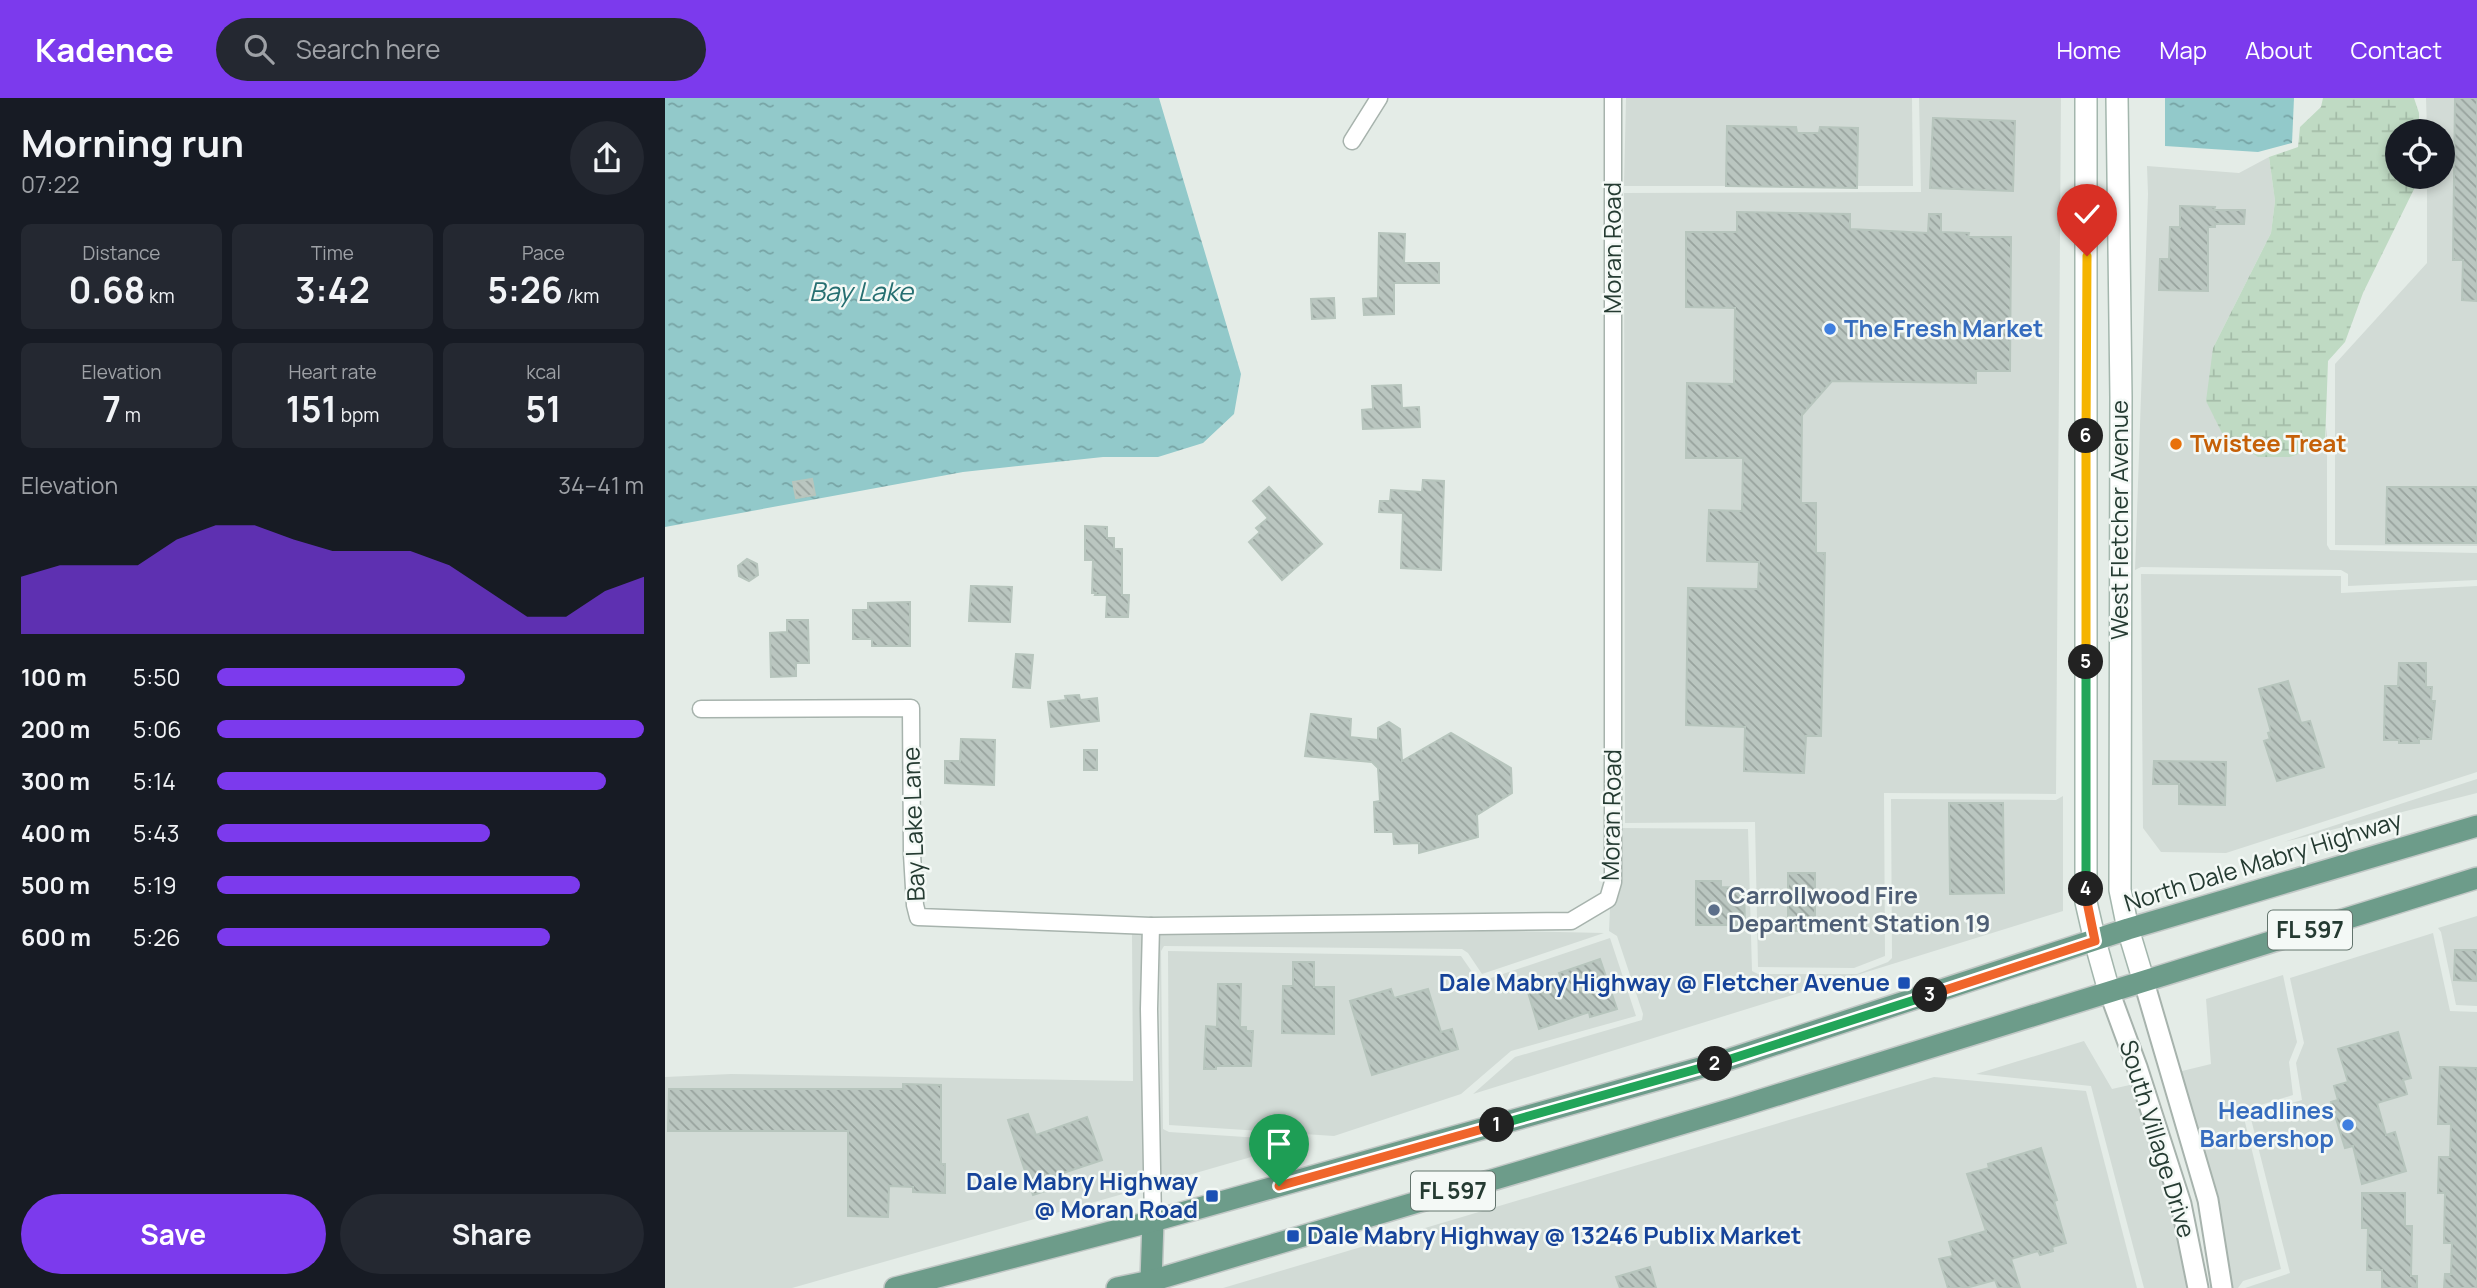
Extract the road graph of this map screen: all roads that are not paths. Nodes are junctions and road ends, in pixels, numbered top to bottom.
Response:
1 (1379, 98) edge
2 (1613, 98) edge
3 (2087, 98) edge
4 (2117, 98) edge
5 (1352, 141) dead end
6 (2086, 393) junction
7 (2121, 397) junction
8 (701, 709) dead end
9 (2477, 826) edge
10 (2477, 878) edge
11 (1151, 926) junction
12 (2128, 929) junction
13 (2095, 941) junction
14 (2144, 982) junction
15 (2109, 991) junction
16 (1153, 1221) junction
17 (1172, 1274) junction
18 (1151, 1281) junction
19 (895, 1288) edge
20 (1117, 1288) edge
21 (2198, 1288) edge
22 (2222, 1288) edge

1 - 5 street
2 - 11 street, Moran Road
3 - 6 main road, West Fletcher Avenue
4 - 7 main road, West Fletcher Avenue
6 - 7 main road
6 - 13 main road, West Fletcher Avenue
7 - 12 main road, West Fletcher Avenue
8 - 11 street, Bay Lake Lane
9 - 12 main road, North Dale Mabry Highway / FL 597
10 - 14 main road, FL 597
11 - 16 street
12 - 13 main road, North Dale Mabry Highway / FL 597
12 - 14 main road, West Fletcher Avenue
13 - 15 main road, West Fletcher Avenue
13 - 16 main road, North Dale Mabry Highway / FL 597
14 - 15 main road, FL 597
14 - 22 street, South Village Drive
15 - 17 main road, FL 597
15 - 21 street, South Village Drive
16 - 17 main road
16 - 18 main road
16 - 19 main road, North Dale Mabry Highway / FL 597
17 - 18 main road, FL 597
18 - 20 main road, FL 597

